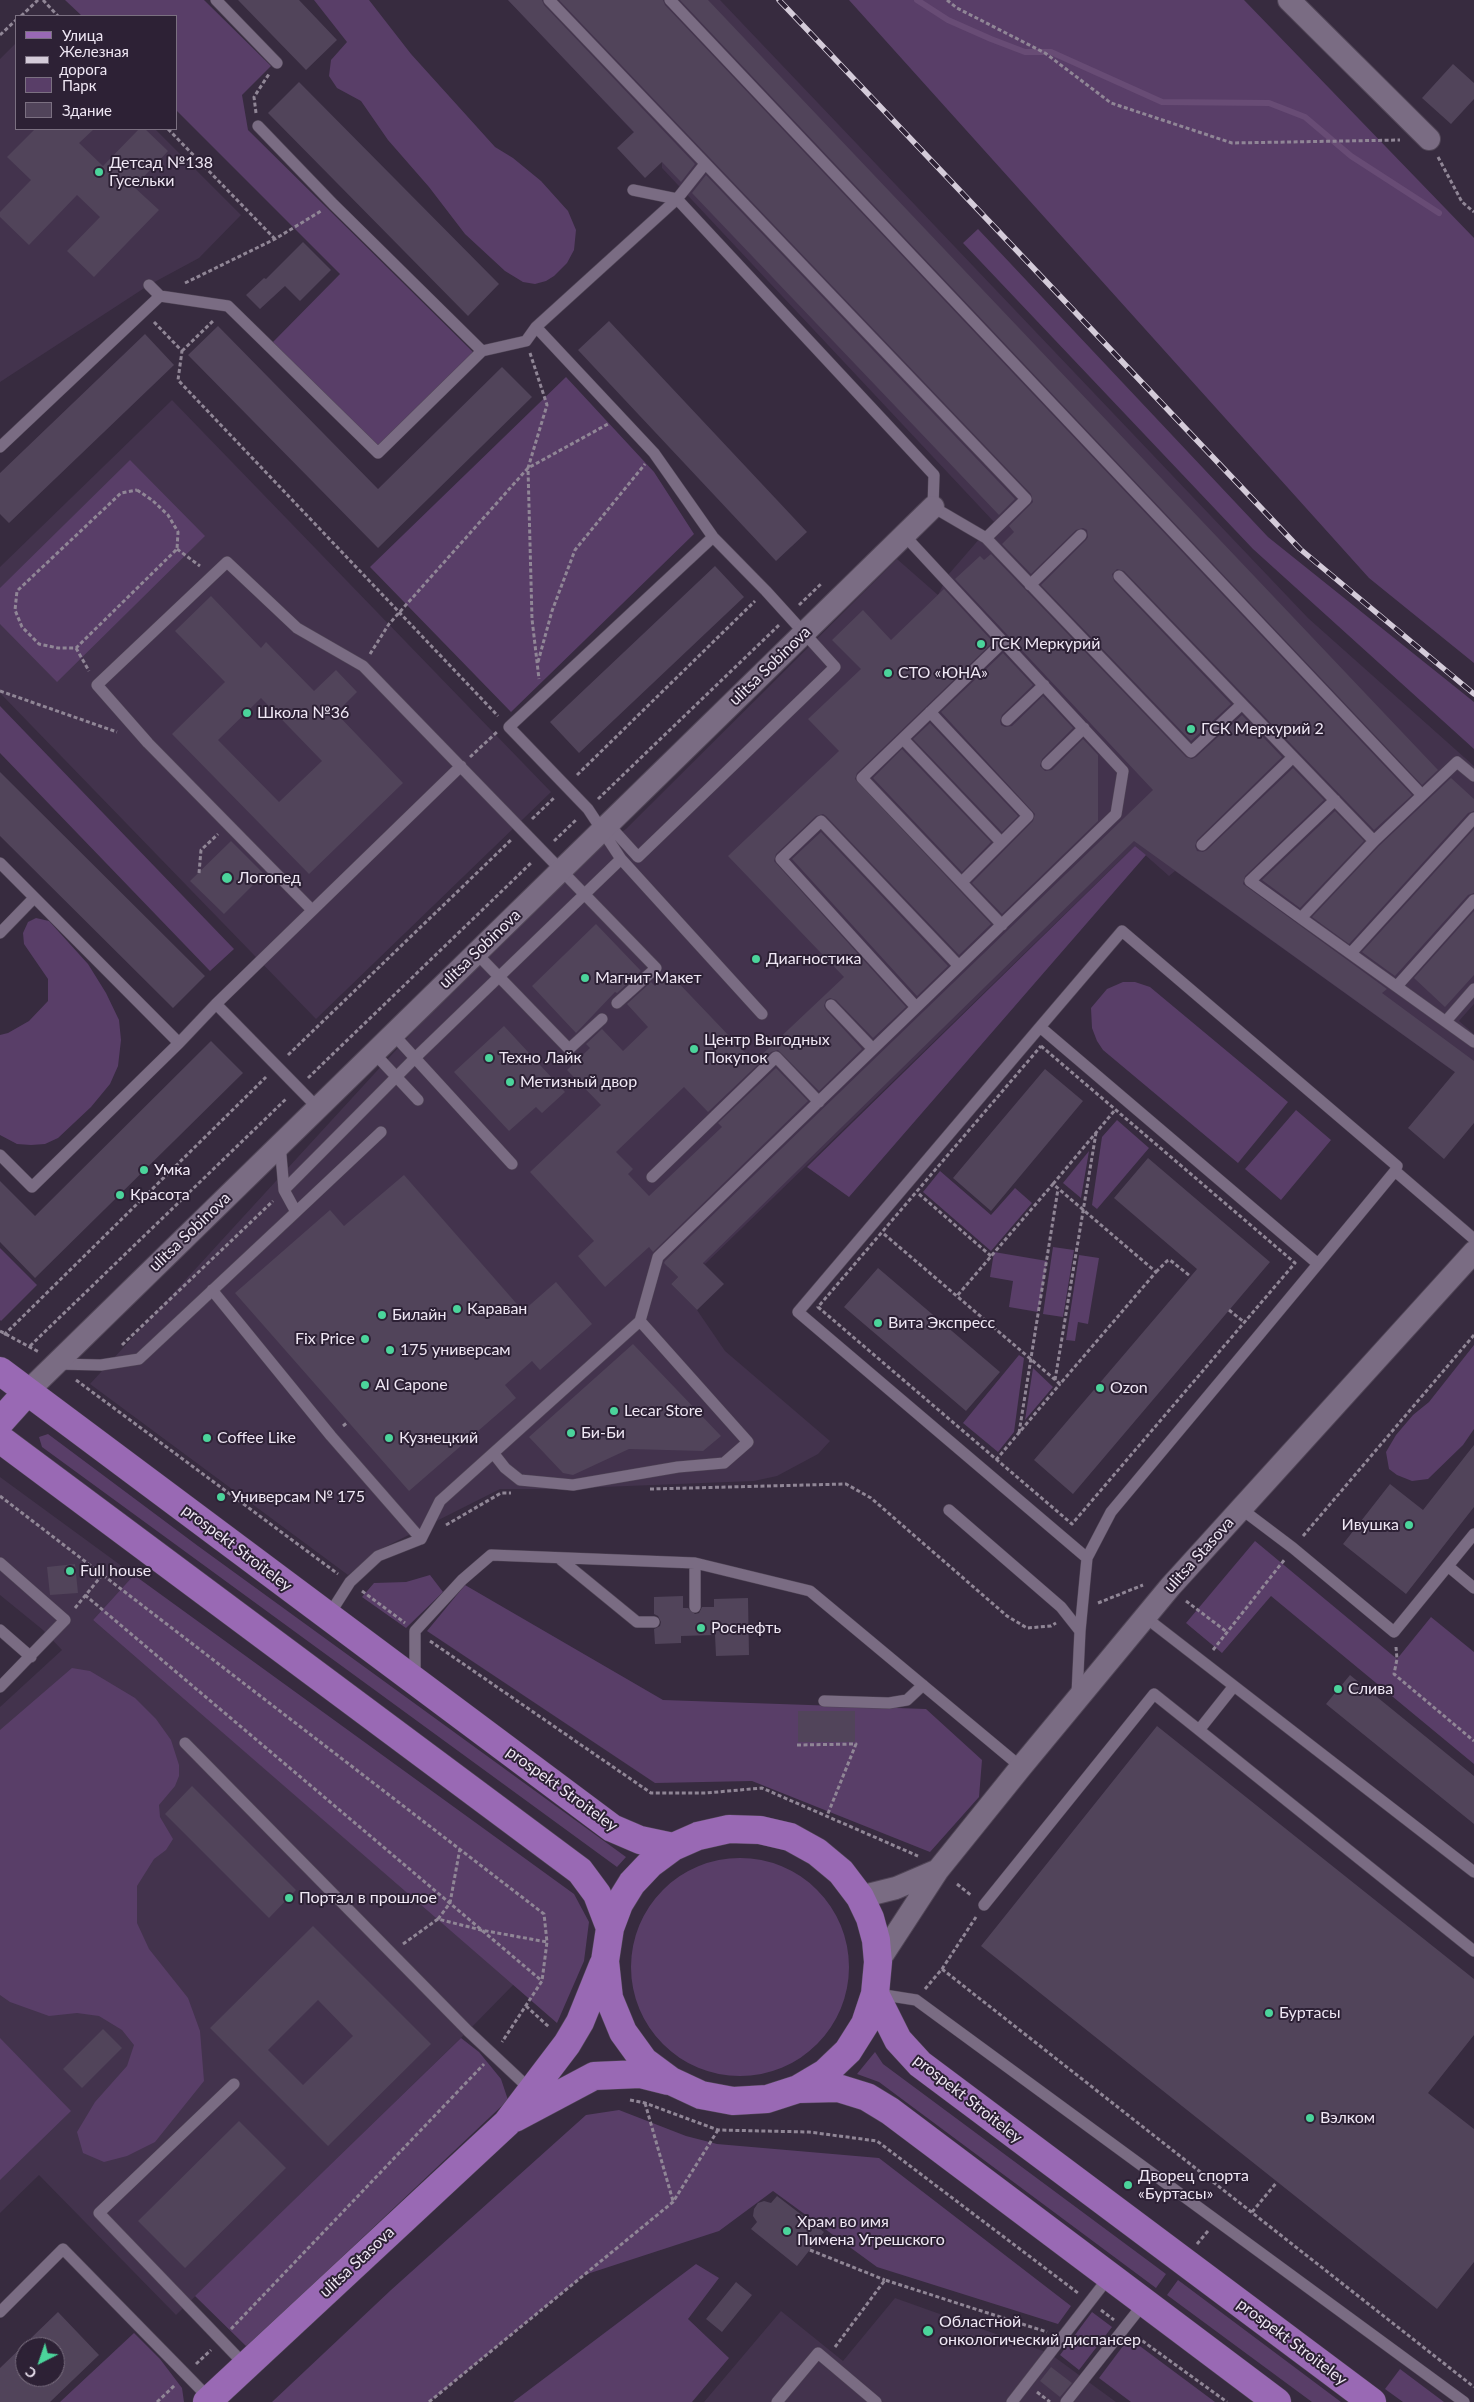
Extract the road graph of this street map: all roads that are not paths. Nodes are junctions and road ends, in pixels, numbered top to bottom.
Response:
1 (216, 0) edge
2 (549, 0) edge
3 (670, 0) edge
4 (1289, 0) edge
5 (277, 63) road end
6 (258, 126) road end
7 (1429, 139) road end
8 (705, 164) junction
9 (633, 190) dead end
10 (677, 199) junction
11 (149, 285) dead end
12 (160, 296) junction
13 (536, 327) junction
14 (482, 352) junction
15 (0, 447) edge
16 (933, 507) junction
17 (904, 535) junction
18 (1081, 535) dead end
19 (713, 537) junction
20 (986, 538) junction
21 (1119, 576) dead end
22 (1030, 585) junction
23 (804, 633) junction
24 (1003, 642) junction
25 (1044, 685) junction
26 (1242, 704) junction
27 (930, 712) junction
28 (1008, 720) dead end
29 (1084, 728) junction
30 (903, 739) junction
31 (1293, 757) junction
32 (1047, 764) dead end
33 (461, 766) junction
34 (1474, 776) edge
35 (1422, 795) junction
36 (1335, 800) junction
37 (1474, 818) edge
38 (605, 827) junction
39 (1374, 841) junction
40 (1001, 842) junction
41 (1202, 845) dead end
42 (621, 859) junction
43 (0, 863) edge
44 (562, 869) junction
45 (962, 882) junction
46 (585, 894) junction
47 (34, 898) junction
48 (1474, 900) edge
49 (312, 910) junction
50 (1301, 918) junction
51 (1002, 925) junction
52 (0, 933) edge
53 (476, 953) junction
54 (1351, 953) junction
55 (958, 965) junction
56 (499, 977) junction
57 (1397, 986) junction
58 (1474, 989) edge
59 (617, 1003) dead end
60 (216, 1004) junction
61 (831, 1005) dead end
62 (916, 1007) junction
63 (762, 1014) dead end
64 (602, 1019) dead end
65 (1446, 1022) junction
66 (1040, 1027) junction
67 (393, 1034) junction
68 (1474, 1042) edge
69 (178, 1044) junction
70 (873, 1049) junction
71 (374, 1053) junction
72 (416, 1058) junction
73 (398, 1076) junction
74 (418, 1100) dead end
75 (819, 1102) junction
76 (318, 1108) junction
77 (381, 1132) dead end
78 (280, 1144) junction
79 (0, 1155) edge
80 (512, 1164) dead end
81 (1395, 1171) junction
82 (652, 1177) dead end
83 (284, 1190) junction
84 (296, 1212) junction
85 (1474, 1239) edge
86 (1474, 1252) edge
87 (1318, 1264) junction
88 (212, 1290) junction
89 (640, 1321) junction
90 (55, 1364) junction
91 (0, 1372) edge
92 (27, 1392) junction
93 (0, 1422) edge
94 (0, 1439) edge
95 (494, 1454) junction
96 (1240, 1508) junction
97 (948, 1510) dead end
98 (1474, 1534) edge
99 (421, 1539) junction
100 (1087, 1558) junction
101 (560, 1559) junction
102 (0, 1563) edge
103 (695, 1563) junction
104 (1449, 1567) junction
105 (1474, 1588) edge
106 (695, 1607) dead end
107 (328, 1615) junction
108 (1145, 1617) junction
109 (654, 1622) dead end
110 (0, 1630) edge
111 (1080, 1631) junction
112 (31, 1657) junction
113 (415, 1680) junction
114 (923, 1684) junction
115 (1234, 1686) junction
116 (0, 1687) edge
117 (1077, 1698) junction
118 (824, 1701) dead end
119 (1199, 1730) junction
120 (185, 1743) dead end
121 (1021, 1767) junction
122 (673, 1847) junction
123 (930, 1864) junction
124 (1474, 1872) edge
125 (860, 1897) junction
126 (984, 1905) road end
127 (610, 1928) junction
128 (1474, 1951) edge
129 (605, 1961) junction
130 (878, 1962) junction
131 (875, 1994) junction
132 (671, 2081) junction
133 (234, 2084) dead end
134 (798, 2090) junction
135 (532, 2091) junction
136 (507, 2123) junction
137 (1109, 2277) junction
138 (1144, 2303) junction
139 (0, 2312) edge
140 (246, 2366) junction
141 (1263, 2395) edge
142 (208, 2400) edge
143 (777, 2402) edge
144 (876, 2402) edge
145 (1012, 2402) edge
146 (1066, 2402) edge
147 (1372, 2402) edge
148 (1464, 2402) edge

1 - 5 lane
2 - 8 lane
3 - 35 lane
4 - 7 street
6 - 14 lane
8 - 10 lane
8 - 20 lane
9 - 10 lane
10 - 13 lane
10 - 16 lane
11 - 12 lane
12 - 14 lane
12 - 15 lane
13 - 14 lane
13 - 19 lane
16 - 17 street, ulitsa Sobinova
16 - 20 lane
17 - 23 street, ulitsa Sobinova
17 - 24 lane
18 - 22 lane
19 - 23 lane
19 - 38 lane
20 - 22 lane
21 - 26 lane
22 - 26 lane
23 - 38 street, ulitsa Sobinova
23 - 38 lane
24 - 25 lane
24 - 27 lane
25 - 28 lane
25 - 29 lane
26 - 31 lane
27 - 30 lane
27 - 40 lane
29 - 32 lane
29 - 51 lane
30 - 40 lane
30 - 45 lane
31 - 36 lane
31 - 41 lane
33 - 44 lane
33 - 49 lane
33 - 49 lane
34 - 35 lane
35 - 39 lane
36 - 39 lane
36 - 50 lane
37 - 54 lane
38 - 42 lane
38 - 44 street, ulitsa Sobinova
39 - 50 lane
40 - 45 lane
42 - 46 lane
42 - 63 lane
43 - 47 lane
44 - 46 lane
44 - 53 street, ulitsa Sobinova
45 - 51 lane
46 - 56 lane
46 - 59 lane
47 - 52 lane
47 - 69 lane
48 - 57 lane
49 - 60 lane
50 - 54 lane
51 - 55 lane
53 - 56 lane
53 - 67 street, ulitsa Sobinova
54 - 57 lane
55 - 62 lane
55 - 62 lane
56 - 64 lane
56 - 72 lane
57 - 65 lane
58 - 65 lane
60 - 69 lane
60 - 76 lane
61 - 70 lane
62 - 70 lane
65 - 68 lane
66 - 81 lane
66 - 87 lane
66 - 100 lane
67 - 71 street, ulitsa Sobinova
67 - 72 lane
69 - 79 lane
70 - 75 lane
71 - 73 lane
71 - 76 street, ulitsa Sobinova
72 - 73 lane
72 - 80 lane
73 - 74 lane
73 - 83 lane
75 - 82 lane
75 - 89 lane
76 - 78 street, ulitsa Sobinova
77 - 84 lane
78 - 83 lane
78 - 90 street, ulitsa Sobinova
81 - 85 lane
81 - 87 lane
83 - 84 lane
84 - 88 lane
86 - 96 street, ulitsa Stasova
87 - 100 lane
88 - 90 lane
88 - 99 lane
89 - 95 lane
89 - 95 lane
90 - 92 street, ulitsa Sobinova
91 - 92 main road, prospekt Stroiteley
92 - 93 main road
92 - 107 main road, prospekt Stroiteley
94 - 127 main road
95 - 99 lane
96 - 104 lane
96 - 108 street, ulitsa Stasova
97 - 111 lane
98 - 104 lane
99 - 107 lane
100 - 111 lane
101 - 103 lane
101 - 109 lane
101 - 113 lane
102 - 112 lane
103 - 106 lane
103 - 114 lane
104 - 105 lane
107 - 113 main road, prospekt Stroiteley
108 - 115 lane
108 - 117 street, ulitsa Stasova
110 - 112 lane
111 - 117 lane
112 - 116 lane
113 - 122 main road, prospekt Stroiteley
114 - 118 lane
114 - 121 lane
115 - 119 lane
115 - 124 lane
117 - 121 street, ulitsa Stasova
119 - 126 lane
119 - 128 lane
120 - 135 lane
121 - 123 street, ulitsa Stasova
122 - 125 main road
122 - 127 main road
123 - 125 street, ulitsa Stasova
123 - 130 street, ulitsa Stasova
125 - 130 main road
127 - 129 main road
129 - 132 main road
129 - 135 main road, ulitsa Stasova
130 - 131 main road
131 - 134 main road
131 - 147 main road, prospekt Stroiteley
131 - 148 lane
132 - 134 main road
132 - 136 main road, ulitsa Stasova
133 - 140 lane
134 - 137 main road
135 - 136 main road, ulitsa Stasova
136 - 140 main road, ulitsa Stasova
137 - 138 main road
137 - 145 lane
138 - 141 main road
138 - 146 lane
139 - 142 lane
140 - 142 main road, ulitsa Stasova
143 - 144 lane

